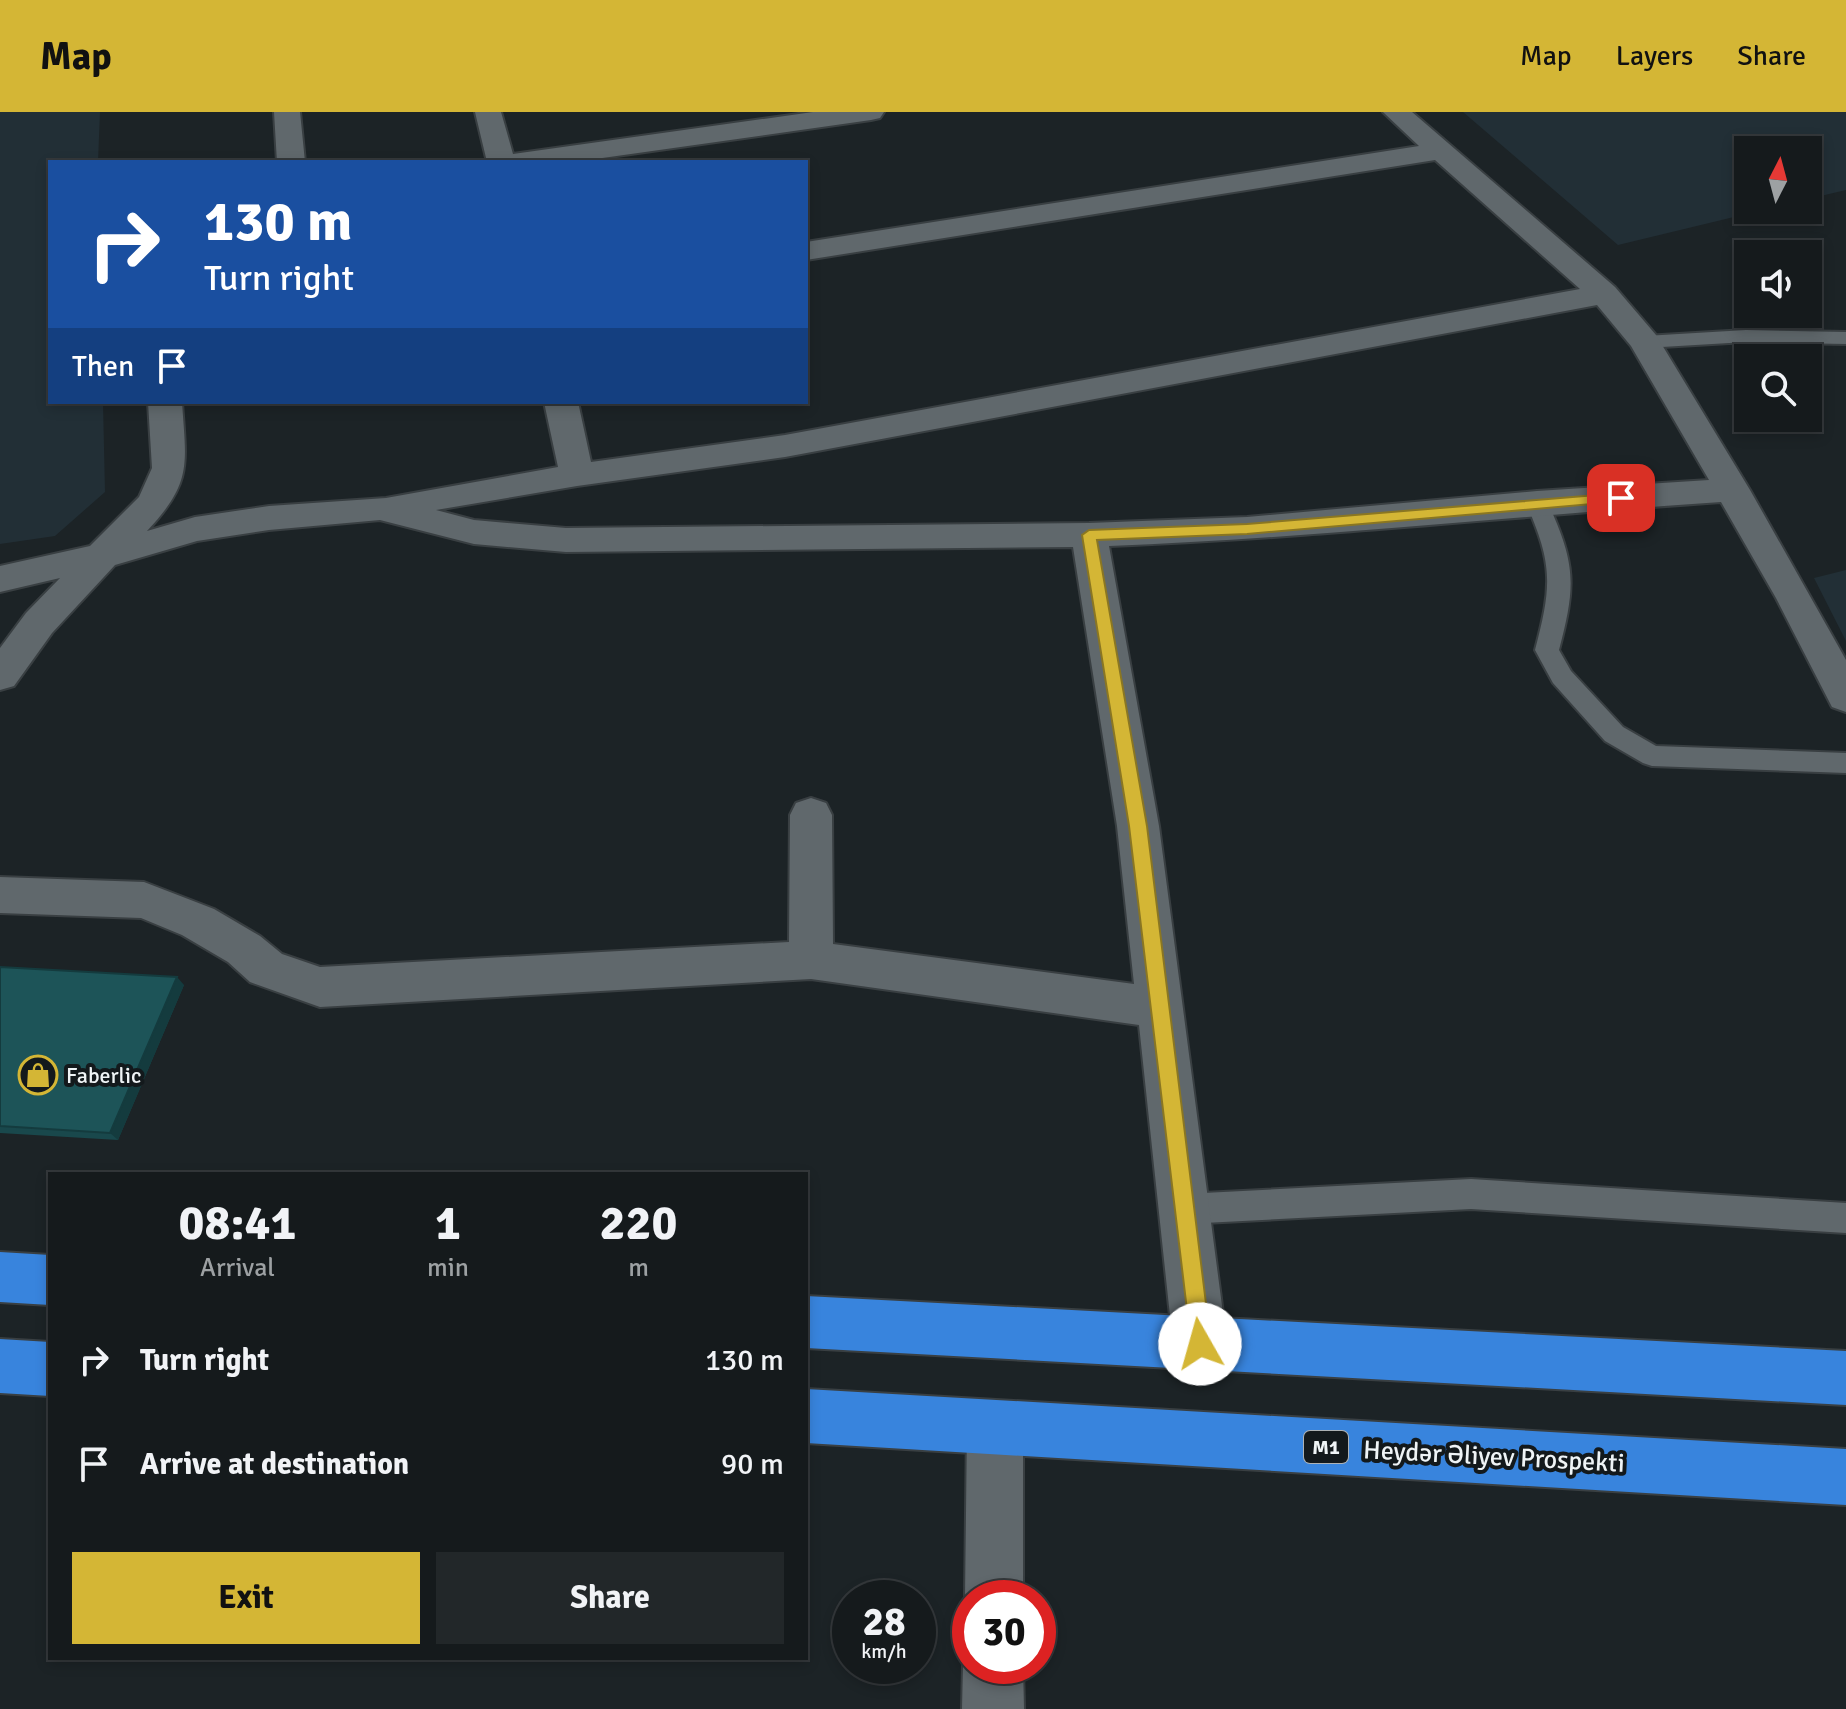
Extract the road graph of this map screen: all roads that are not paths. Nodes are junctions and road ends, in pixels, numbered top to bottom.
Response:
1 (287, 112) edge
2 (488, 112) edge
3 (871, 112) edge
4 (1396, 112) edge
5 (1441, 151) junction
6 (291, 160) edge
7 (500, 160) edge
8 (529, 160) edge
9 (808, 251) edge
10 (1604, 294) junction
11 (1846, 338) edge
12 (1645, 342) junction
13 (165, 404) edge
14 (561, 404) edge
15 (577, 475) junction
16 (1733, 490) junction
17 (1537, 503) junction
18 (380, 508) junction
19 (1089, 535) junction
20 (104, 556) junction
21 (0, 579) edge
22 (0, 676) edge
23 (1846, 697) edge
24 (1846, 763) edge
25 (811, 815) dead end
26 (0, 895) edge
27 (811, 960) junction
28 (1160, 1008) junction
29 (1184, 1209) junction
30 (1846, 1218) edge
31 (0, 1277) edge
32 (48, 1280) edge
33 (808, 1322) edge
34 (1200, 1344) junction
35 (0, 1366) edge
36 (48, 1369) edge
37 (1846, 1378) edge
38 (808, 1416) edge
39 (995, 1428) junction
40 (1846, 1477) edge
41 (994, 1580) edge
42 (993, 1684) edge
43 (993, 1709) edge

1 - 6 street
2 - 7 street
3 - 8 street
4 - 5 street
5 - 9 street
5 - 10 street
10 - 12 street
10 - 15 street
11 - 12 lane
12 - 16 street
13 - 20 street
14 - 15 street
15 - 18 street
16 - 17 street
16 - 23 street
17 - 19 street
17 - 24 lane
18 - 19 street
18 - 20 street
19 - 28 street
20 - 21 street
20 - 22 street
25 - 27 street
26 - 27 street
27 - 28 street
28 - 29 street
29 - 30 lane
29 - 34 street
31 - 32 highway
33 - 34 highway
34 - 37 highway
35 - 36 highway
38 - 39 highway, Heydər Əliyev Prospekti / M1
39 - 40 highway, Heydər Əliyev Prospekti / M1
39 - 41 street
42 - 43 street

